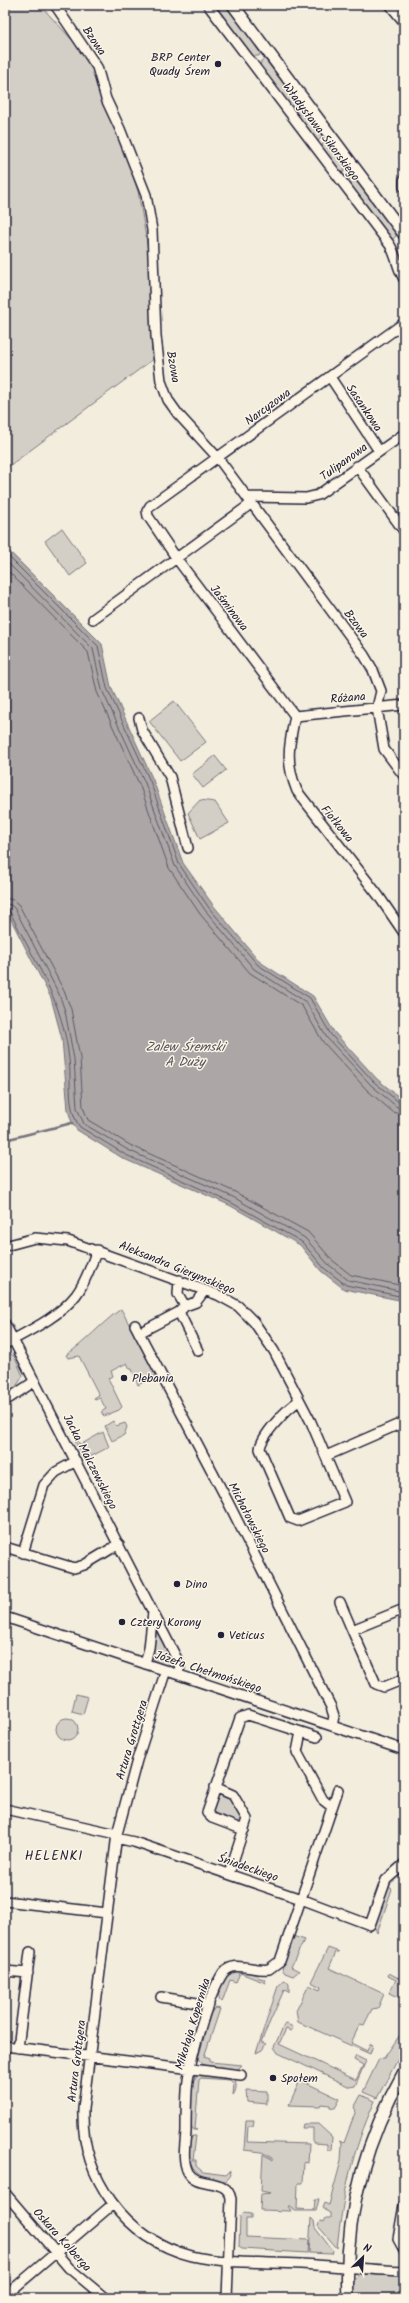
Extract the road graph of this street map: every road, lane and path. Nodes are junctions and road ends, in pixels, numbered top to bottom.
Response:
1 (55, 5) edge
2 (208, 5) edge
3 (234, 5) edge
4 (390, 5) edge
5 (404, 22) edge
6 (404, 180) edge
7 (404, 187) edge
8 (404, 234) edge
9 (404, 279) edge
10 (404, 323) edge
11 (330, 377) junction
12 (404, 434) edge
13 (379, 451) junction
14 (218, 458) junction
15 (357, 466) junction
16 (249, 500) junction
17 (147, 511) joint
18 (404, 531) edge
19 (177, 558) junction
20 (93, 619) dead end
21 (404, 705) edge
22 (377, 708) junction
23 (295, 716) junction
24 (139, 718) dead end
25 (404, 776) edge
26 (188, 848) dead end
27 (404, 933) edge
28 (5, 1246) edge
29 (98, 1250) junction
30 (179, 1280) junction
31 (205, 1290) junction
32 (182, 1309) junction
33 (5, 1324) edge
34 (9, 1342) edge
35 (198, 1352) dead end
36 (35, 1381) junction
37 (300, 1401) junction
38 (5, 1402) edge
39 (404, 1422) edge
40 (326, 1456) junction
41 (76, 1461) junction
42 (119, 1544) junction
43 (5, 1547) edge
44 (23, 1553) junction
45 (340, 1602) dead end
46 (404, 1609) edge
47 (153, 1611) junction
48 (5, 1617) edge
49 (352, 1630) junction
50 (145, 1664) junction
51 (166, 1670) junction
52 (178, 1674) junction
53 (404, 1679) edge
54 (332, 1726) junction
55 (301, 1732) junction
56 (317, 1737) dead end
57 (404, 1750) edge
58 (215, 1787) junction
59 (338, 1790) dead end
60 (332, 1807) junction
61 (5, 1809) edge
62 (244, 1830) junction
63 (117, 1836) junction
64 (404, 1864) edge
65 (229, 1874) junction
66 (302, 1899) junction
67 (5, 1901) edge
68 (107, 1914) junction
69 (30, 1952) dead end
70 (5, 1971) edge
71 (28, 1973) junction
72 (161, 1997) dead end
73 (209, 2005) junction
74 (5, 2046) edge
75 (18, 2048) junction
76 (90, 2056) junction
77 (191, 2069) junction
78 (404, 2072) edge
79 (241, 2075) dead end
80 (5, 2193) edge
81 (113, 2204) junction
82 (404, 2205) edge
83 (404, 2250) edge
84 (55, 2253) junction
85 (228, 2260) junction
86 (347, 2267) junction
87 (404, 2271) edge
88 (5, 2296) edge
89 (105, 2298) edge
90 (227, 2298) edge
91 (348, 2298) edge

1 - 14 street, Bzowa
2 - 9 street, Władysława Sikorskiego
3 - 8 main road, Władysława Sikorskiego
4 - 5 street
6 - 7 street
10 - 11 street, Narcyzowa
11 - 13 street, Sasankowa
11 - 14 street, Narcyzowa
12 - 13 street, Tulipanowa
13 - 15 street, Tulipanowa
14 - 16 street, Bzowa
14 - 17 street, Narcyzowa
15 - 16 street, Tulipanowa
15 - 18 street
16 - 19 street
16 - 22 street, Bzowa
17 - 19 street, Jaśminowa
19 - 20 street
19 - 23 street, Jaśminowa
21 - 22 street, Różana
22 - 23 street, Różana
22 - 25 street, Bzowa
23 - 27 street, Fiołkowa
24 - 26 street
28 - 29 street, Aleksandra Gierymskiego
29 - 30 street, Aleksandra Gierymskiego
29 - 34 street
30 - 31 street, Aleksandra Gierymskiego
30 - 32 street
31 - 32 street
31 - 37 street, Aleksandra Gierymskiego
32 - 35 street
32 - 54 street, Michałowskiego
33 - 34 street, Jacka Malczewskiego
34 - 36 street, Jacka Malczewskiego
36 - 38 street
36 - 41 street, Jacka Malczewskiego
37 - 40 street, Aleksandra Gierymskiego
37 - 40 street, Aleksandra Gierymskiego
39 - 40 street
41 - 42 street, Jacka Malczewskiego
41 - 44 street
42 - 44 street
42 - 47 street, Jacka Malczewskiego
43 - 44 street
45 - 49 street
46 - 49 street
47 - 50 street
47 - 52 street, Jacka Malczewskiego
48 - 50 street, Józefa Chełmońskiego
49 - 53 street
50 - 51 street, Józefa Chełmońskiego
51 - 52 street, Józefa Chełmońskiego
51 - 63 street, Artura Grottgera
52 - 54 street, Józefa Chełmońskiego
54 - 57 street, Józefa Chełmońskiego
55 - 56 street
55 - 58 street
55 - 60 street
58 - 62 street
58 - 62 street
59 - 60 street, Mikołaja Kopernika
60 - 66 street, Mikołaja Kopernika
61 - 63 street, Śniadeckiego
62 - 65 street
63 - 65 street, Śniadeckiego
63 - 68 street, Artura Grottgera
64 - 66 street, Śniadeckiego
65 - 66 street, Śniadeckiego
66 - 73 street, Mikołaja Kopernika
67 - 68 street
68 - 76 street, Artura Grottgera
69 - 71 street
70 - 71 street
71 - 75 street
72 - 73 street
73 - 77 street, Mikołaja Kopernika
74 - 75 street
75 - 76 street
76 - 77 street
76 - 81 street, Artura Grottgera
77 - 79 street
77 - 85 street, Mikołaja Kopernika
78 - 86 main road
80 - 84 street, Oskara Kolberga
81 - 84 street
81 - 85 street, Artura Grottgera
82 - 83 street
84 - 88 street
84 - 89 street, Oskara Kolberga
85 - 86 street, Artura Grottgera
85 - 90 street, Mikołaja Kopernika
86 - 87 street, Artura Grottgera
86 - 91 main road

